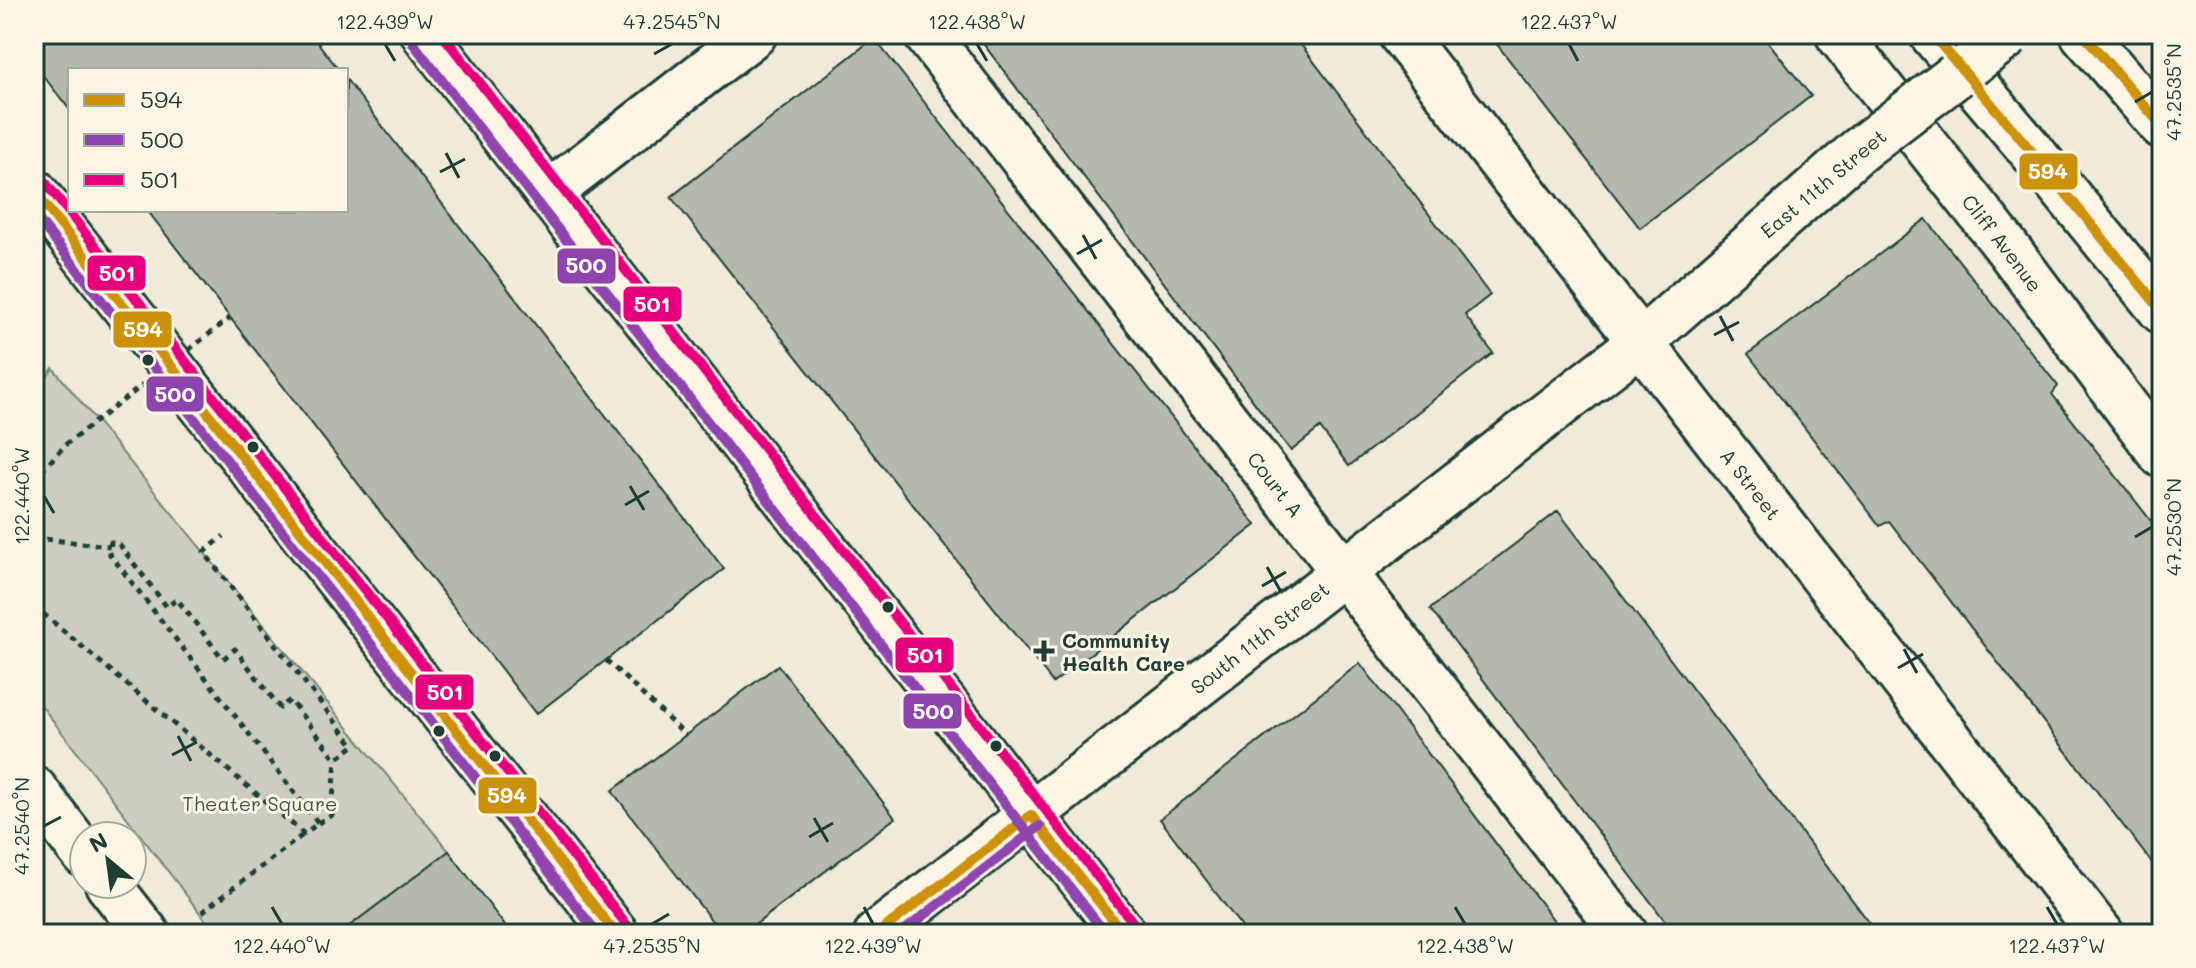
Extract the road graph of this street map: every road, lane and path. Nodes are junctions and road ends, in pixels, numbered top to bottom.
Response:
1 (424, 34) edge
2 (754, 34) edge
3 (926, 34) edge
4 (1401, 34) edge
5 (1838, 34) edge
6 (1932, 34) edge
7 (2010, 34) edge
8 (2083, 34) edge
9 (2162, 126) edge
10 (34, 191) edge
11 (548, 194) junction
12 (2162, 311) edge
13 (230, 318) dead end
14 (1642, 341) junction
15 (2162, 455) edge
16 (34, 480) edge
17 (224, 536) dead end
18 (34, 538) edge
19 (110, 546) junction
20 (1344, 573) junction
21 (34, 606) edge
22 (606, 660) dead end
23 (685, 735) dead end
24 (336, 759) junction
25 (34, 789) edge
26 (1031, 815) junction
27 (318, 823) junction
28 (68, 833) edge
29 (304, 834) junction
30 (120, 900) edge
31 (202, 912) dead end
32 (147, 934) edge
33 (616, 934) edge
34 (877, 934) edge
35 (1124, 934) edge
36 (1625, 934) edge
37 (2101, 934) edge

1 - 11 main road
2 - 11 main road
3 - 20 main road, Court A
4 - 14 main road, A Street
5 - 15 main road, Cliff Avenue
6 - 12 main road
7 - 14 main road, East 11th Street, bridge
8 - 9 main road
10 - 33 main road
11 - 26 main road
13 - 16 path, bridge
14 - 20 main road, South 11th Street
14 - 37 main road, A Street
17 - 24 path
18 - 19 path
19 - 24 path
19 - 27 path
20 - 26 main road, South 11th Street
20 - 36 main road, Court A
21 - 29 path
22 - 23 path
24 - 27 path
25 - 28 main road
26 - 34 main road, South 11th Street
26 - 35 main road
27 - 29 path
29 - 31 path
30 - 32 main road

